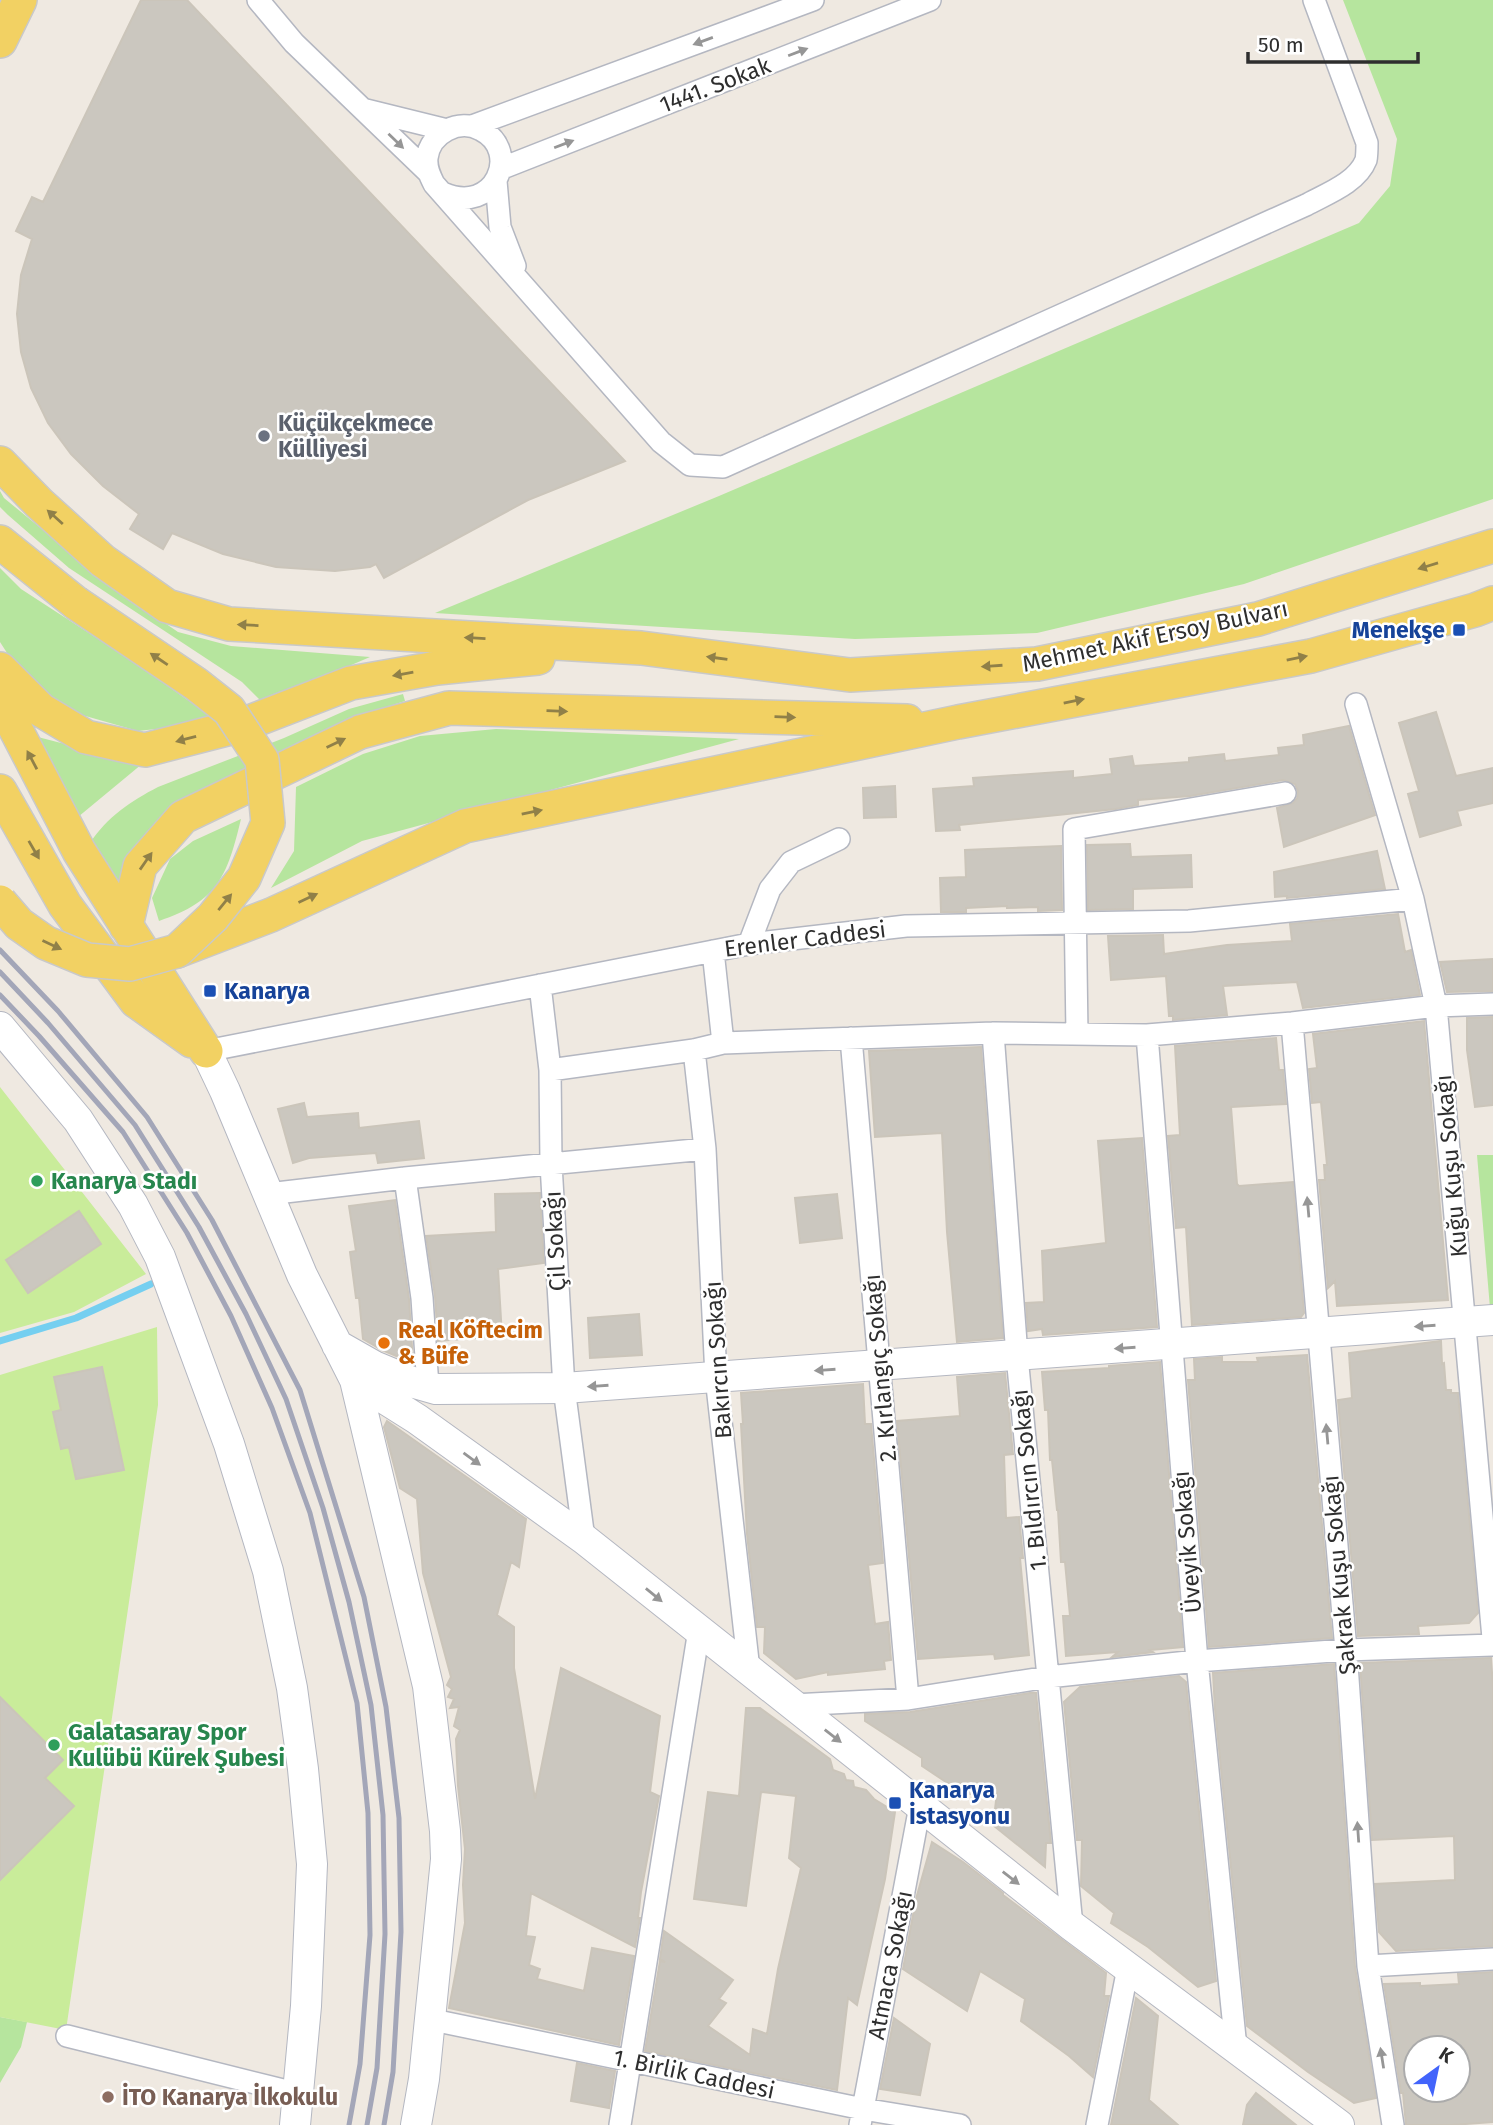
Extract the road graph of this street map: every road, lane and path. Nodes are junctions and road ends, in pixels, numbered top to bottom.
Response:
1 (20, 0) edge
2 (258, 0) edge
3 (813, 0) edge
4 (930, 0) edge
5 (1314, 0) edge
6 (0, 41) edge
7 (364, 110) junction
8 (472, 126) junction
9 (447, 130) junction
10 (429, 173) junction
11 (498, 175) junction
12 (443, 193) junction
13 (523, 284) junction
14 (0, 463) edge
15 (0, 542) edge
16 (1493, 546) edge
17 (1493, 603) edge
18 (641, 648) junction
19 (0, 668) edge
20 (0, 699) edge
21 (1356, 704) dead end
22 (958, 722) junction
23 (0, 791) edge
24 (1285, 793) dead end
25 (839, 839) dead end
26 (1412, 899) junction
27 (0, 902) edge
28 (1075, 923) junction
29 (126, 926) junction
30 (749, 944) junction
31 (177, 951) junction
32 (713, 951) junction
33 (540, 985) junction
34 (1493, 1004) edge
35 (1436, 1006) junction
36 (1292, 1023) junction
37 (0, 1027) edge
38 (993, 1033) junction
39 (1077, 1034) junction
40 (1147, 1035) junction
41 (851, 1038) junction
42 (723, 1043) junction
43 (695, 1050) junction
44 (205, 1051) junction
45 (550, 1070) junction
46 (705, 1149) junction
47 (551, 1164) junction
48 (405, 1178) junction
49 (268, 1194) junction
50 (1479, 1321) edge
51 (1318, 1334) junction
52 (337, 1345) junction
53 (1170, 1345) junction
54 (1017, 1356) junction
55 (880, 1366) junction
56 (716, 1377) junction
57 (355, 1380) junction
58 (428, 1387) junction
59 (564, 1388) junction
60 (404, 1411) junction
61 (369, 1436) junction
62 (584, 1539) junction
63 (699, 1630) junction
64 (1493, 1638) edge
65 (1493, 1645) edge
66 (1346, 1650) junction
67 (1197, 1661) junction
68 (750, 1670) junction
69 (1048, 1677) junction
70 (908, 1699) junction
71 (793, 1705) junction
72 (920, 1806) junction
73 (1072, 1926) junction
74 (1493, 1959) edge
75 (1368, 1966) junction
76 (1128, 1968) junction
77 (428, 2019) junction
78 (67, 2036) dead end
79 (1236, 2048) junction
80 (629, 2061) junction
81 (299, 2094) junction
82 (861, 2117) edge
83 (295, 2125) edge
84 (416, 2125) edge
85 (620, 2125) edge
86 (960, 2125) edge
87 (1097, 2125) edge
88 (1339, 2125) edge
89 (1393, 2125) edge

1 - 6 main road
2 - 7 street
3 -> 8 street, 1441. Sokak
11 -> 4 street, 1441. Sokak
5 - 13 street
7 - 9 street
7 -> 10 street
8 - 9 street
8 - 11 street
9 - 10 street
10 - 12 street
11 - 12 street
11 - 13 street
12 - 13 street
18 -> 14 main road
31 -> 15 main road, bridge
16 -> 18 main road, Mehmet Akif Ersoy Bulvarı
22 -> 17 main road, Mehmet Akif Ersoy Bulvarı
18 -> 19 main road
29 -> 20 main road
21 - 26 street, Kuğu Kuşu Sokağı
29 -> 22 main road
31 -> 22 main road
23 -> 44 main road
24 - 28 street
25 - 30 street
26 - 28 street, Erenler Caddesi
26 - 35 street, Kuğu Kuşu Sokağı
27 -> 31 main road, bridge
28 - 30 street, Erenler Caddesi
28 - 39 street
29 - 44 main road
30 - 32 street, Erenler Caddesi
32 - 33 street, Erenler Caddesi
32 - 42 street
33 - 44 street, Erenler Caddesi
33 - 45 street, Çil Sokağı
34 - 35 street
35 - 36 street
35 - 50 street, Kuğu Kuşu Sokağı
36 - 40 street
51 -> 36 street, Şakrak Kuşu Sokağı
37 - 81 street
38 - 39 street
38 - 41 street
38 - 54 street, 1. Bıldırcın Sokağı
39 - 40 street
40 - 53 street, Üveyik Sokağı
41 - 42 street
41 - 55 street, 2. Kırlangıç Sokağı
42 - 43 street
43 - 45 street
43 - 46 street, Bakırcın Sokağı
44 - 49 street
45 - 47 street, Çil Sokağı
46 - 47 street
46 - 56 street, Bakırcın Sokağı
47 - 48 street
47 - 59 street, Çil Sokağı
48 - 49 street
48 - 58 street
49 - 52 street
50 -> 51 street
50 - 64 street, Kuğu Kuşu Sokağı
51 - 53 street
66 -> 51 street, Şakrak Kuşu Sokağı
52 - 57 street
52 - 58 street
53 -> 54 street
53 - 67 street, Üveyik Sokağı
54 - 55 street
54 - 69 street, 1. Bıldırcın Sokağı
55 -> 56 street
55 - 70 street, 2. Kırlangıç Sokağı
56 -> 59 street
56 - 68 street, Bakırcın Sokağı
57 - 60 street
57 - 61 street
58 - 59 street
59 - 62 street, Çil Sokağı
60 - 61 street
60 -> 62 street
61 - 77 street
62 -> 63 street
63 - 68 street
63 - 80 street
65 - 66 street
66 - 67 street
75 -> 66 street, Şakrak Kuşu Sokağı
67 - 69 street
67 - 79 street, Üveyik Sokağı
68 - 71 street
69 - 70 street
69 - 73 street, 1. Bıldırcın Sokağı
70 - 71 street
71 -> 72 street
72 -> 73 street
72 - 82 street, Atmaca Sokağı
73 - 76 street
74 - 75 street
89 -> 75 street, Şakrak Kuşu Sokağı
76 - 79 street
76 - 87 street
77 - 80 street, 1. Birlik Caddesi
77 - 84 street
78 - 81 street
79 - 88 street
80 - 82 street, 1. Birlik Caddesi
80 - 85 street
81 - 83 street
82 - 86 street, 1. Birlik Caddesi

